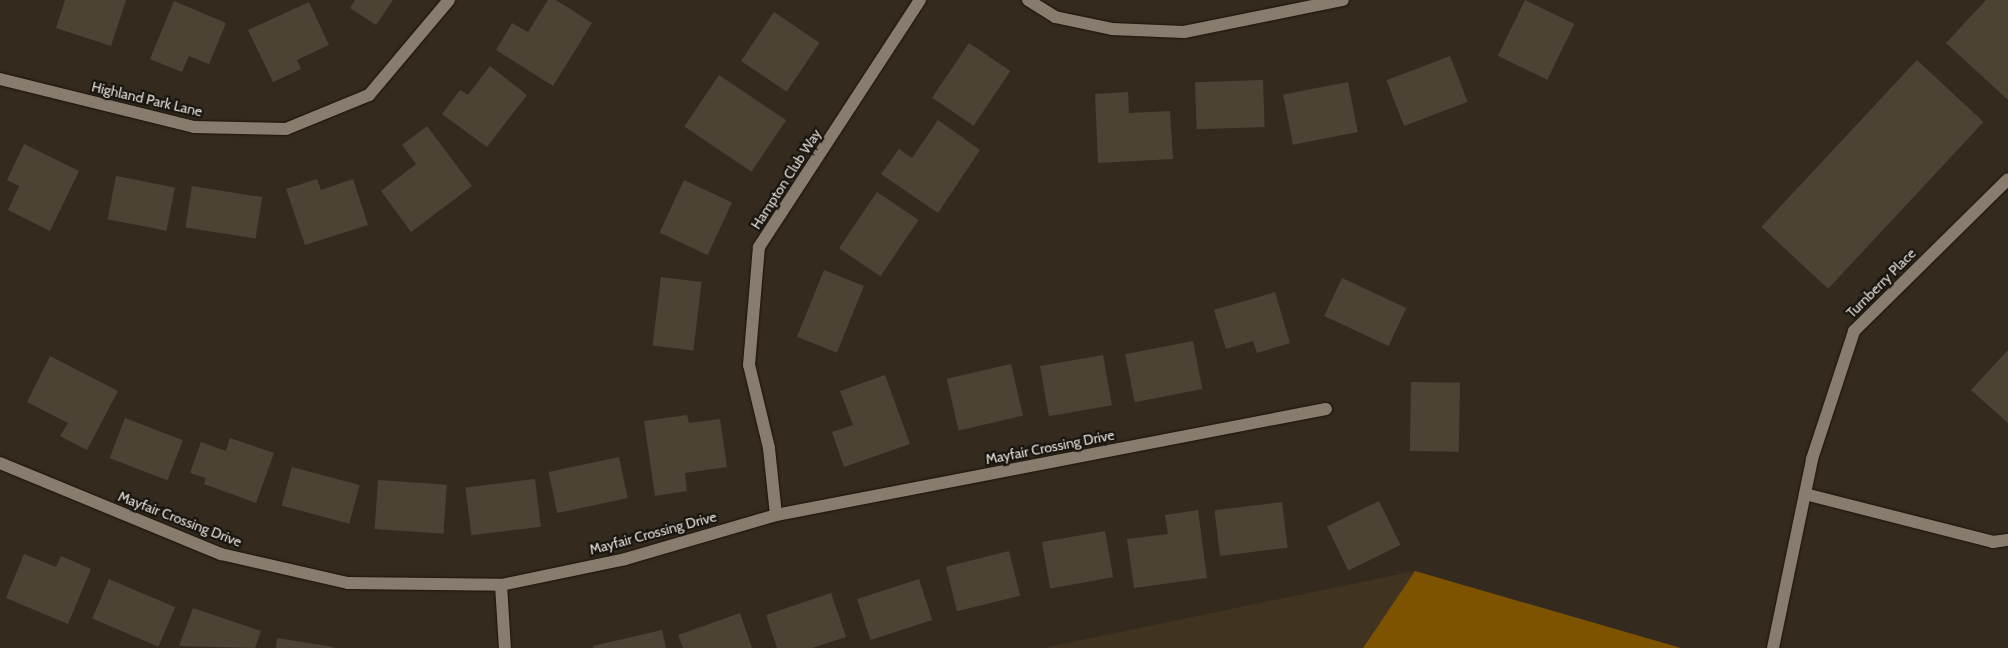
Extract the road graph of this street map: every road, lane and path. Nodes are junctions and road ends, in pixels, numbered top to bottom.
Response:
1 (449, 0) edge
2 (920, 0) edge
3 (1028, 0) edge
4 (1343, 0) edge
5 (0, 79) edge
6 (2008, 179) edge
7 (1326, 409) dead end
8 (0, 463) edge
9 (1805, 494) junction
10 (776, 515) junction
11 (2008, 540) edge
12 (500, 585) junction
13 (506, 648) edge
14 (1773, 648) edge

1 - 5 street, Highland Park Lane
2 - 10 street, Hampton Club Way
3 - 4 street
6 - 9 street, Turnberry Place
7 - 10 street, Mayfair Crossing Drive
8 - 12 street, Mayfair Crossing Drive
9 - 11 street
9 - 14 street, Turnberry Place
10 - 12 street, Mayfair Crossing Drive
12 - 13 street

